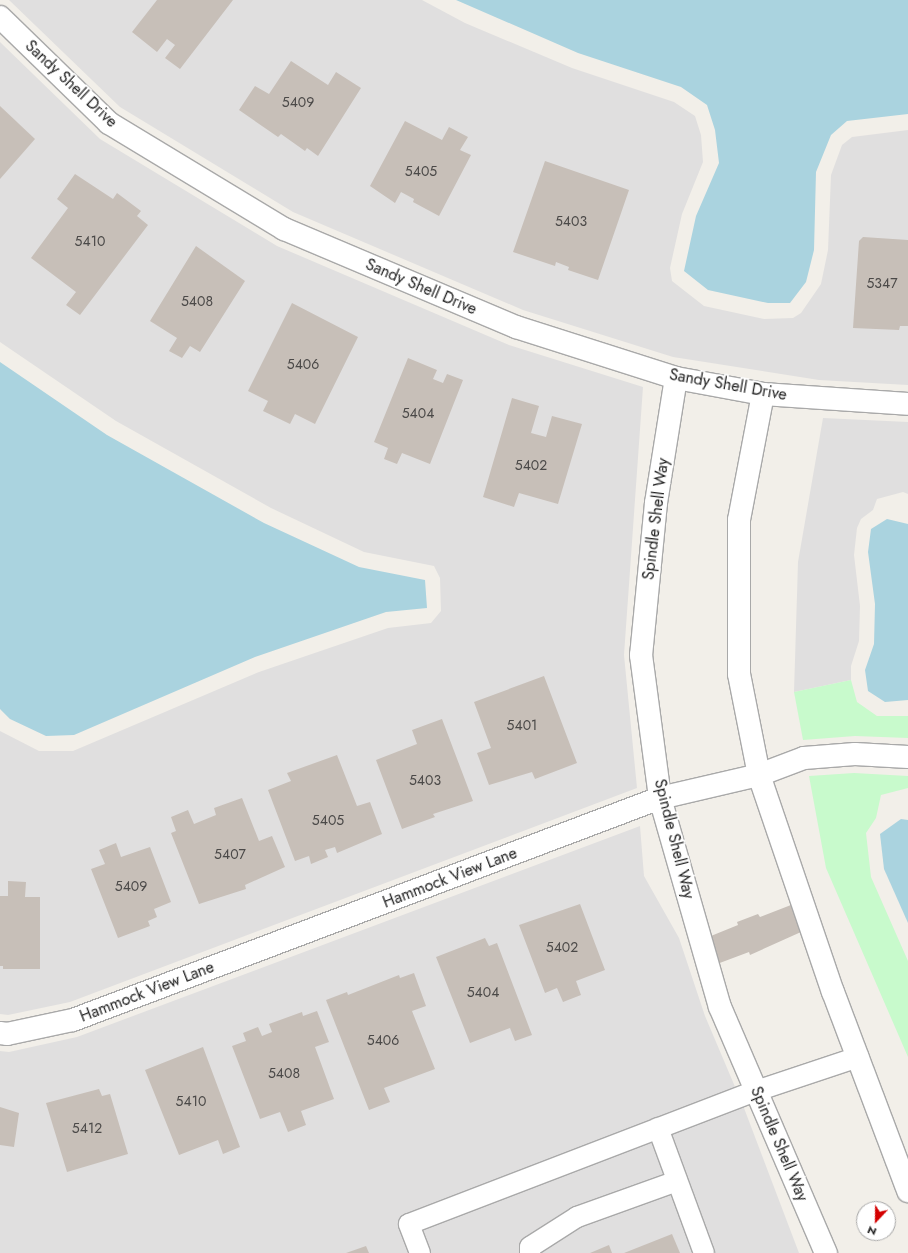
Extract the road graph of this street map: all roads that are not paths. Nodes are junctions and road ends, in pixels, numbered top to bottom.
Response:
1 (0, 17) edge
2 (676, 378) junction
3 (763, 394) junction
4 (908, 404) edge
5 (908, 756) edge
6 (759, 775) junction
7 (660, 798) junction
8 (0, 1033) edge
9 (858, 1057) junction
10 (756, 1091) junction
11 (658, 1128) junction
12 (677, 1181) junction
13 (908, 1192) edge
14 (420, 1253) edge
15 (530, 1253) edge
16 (704, 1253) edge
17 (826, 1253) edge

1 - 2 street, Sandy Shell Drive
2 - 3 street, Sandy Shell Drive
2 - 7 street, Spindle Shell Way
3 - 4 street, Sandy Shell Drive
3 - 6 street
5 - 6 street, Hammock View Lane
6 - 7 street, Hammock View Lane
6 - 9 street
7 - 8 street, Hammock View Lane
7 - 10 street, Spindle Shell Way
9 - 10 lane
9 - 13 street
10 - 11 lane
10 - 17 street, Spindle Shell Way
11 - 12 lane
11 - 14 lane
12 - 15 lane
12 - 16 lane

